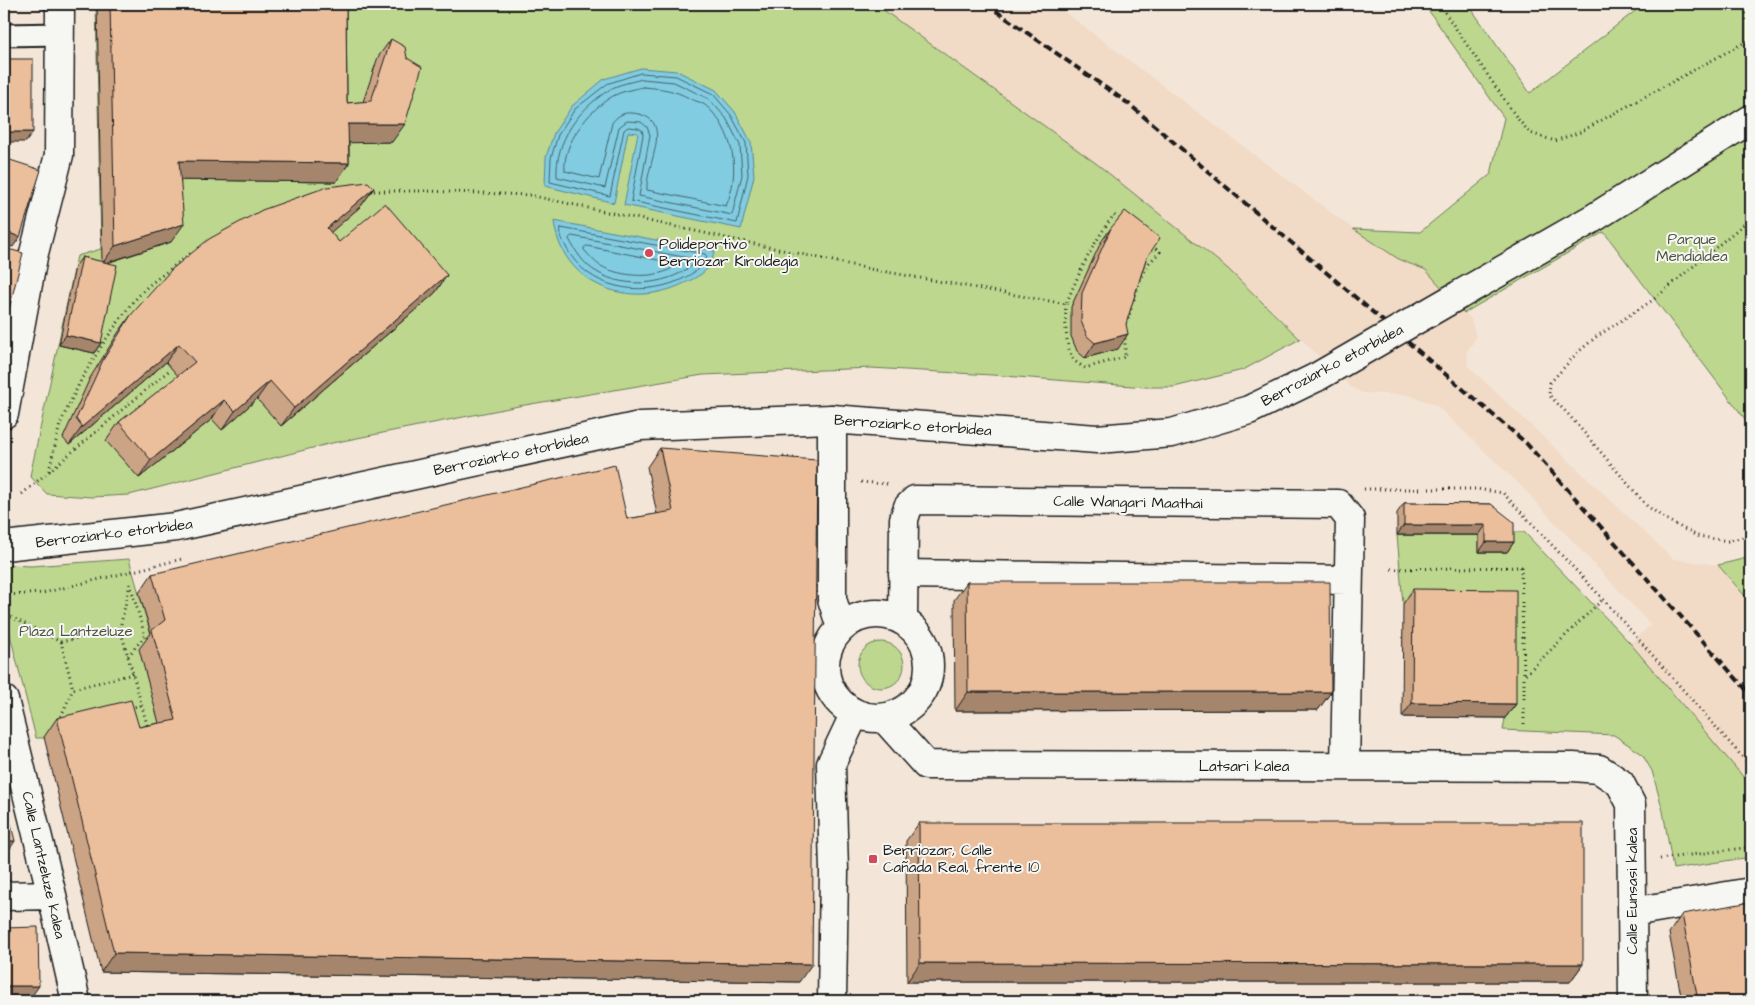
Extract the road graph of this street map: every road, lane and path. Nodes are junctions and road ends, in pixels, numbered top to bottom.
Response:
1 (60, 4) edge
2 (1439, 4) edge
3 (4, 34) edge
4 (61, 34) junction
5 (1751, 38) edge
6 (1751, 120) edge
7 (360, 191) edge
8 (1751, 218) edge
9 (1129, 228) edge
10 (1145, 240) edge
11 (198, 249) edge
12 (1066, 304) junction
13 (172, 368) edge
14 (4, 414) edge
15 (832, 419) junction
16 (779, 457) edge
17 (49, 471) junction
18 (832, 472) junction
19 (863, 482) dead end
20 (1390, 489) dead end
21 (22, 494) dead end
22 (1751, 535) edge
23 (4, 546) edge
24 (185, 558) dead end
25 (1391, 569) dead end
26 (903, 574) junction
27 (1348, 580) junction
28 (4, 595) edge
29 (1602, 599) junction
30 (11, 617) dead end
31 (903, 620) junction
32 (120, 628) junction
33 (841, 628) junction
34 (61, 642) junction
35 (128, 656) junction
36 (133, 674) junction
37 (1524, 676) junction
38 (73, 689) junction
39 (4, 700) edge
40 (141, 705) junction
41 (122, 710) edge
42 (855, 714) junction
43 (884, 718) junction
44 (66, 724) edge
45 (1524, 724) dead end
46 (149, 730) edge
47 (1345, 766) junction
48 (1751, 767) edge
49 (1620, 783) joint
50 (1751, 847) edge
51 (1656, 860) dead end
52 (1751, 892) edge
53 (52, 895) junction
54 (4, 896) edge
55 (1632, 912) junction
56 (76, 1001) edge
57 (832, 1001) edge
58 (1633, 1001) edge

1 - 4 street
2 - 5 path
3 - 4 street
4 - 14 street
6 - 15 street, Berroziarko etorbidea, bridge
7 - 12 path
8 - 22 path
9 - 12 path
10 - 12 path
11 - 17 path
13 - 17 path
15 - 18 street
15 - 23 street, Berroziarko etorbidea
16 - 18 path
17 - 21 path
18 - 19 path
18 - 33 street
20 - 29 path
24 - 28 path
25 - 37 path
26 - 27 street
26 - 27 street, Calle Wangari Maathai
26 - 31 street, Calle Wangari Maathai
27 - 47 street, Calle Wangari Maathai
29 - 37 path
29 - 48 path
30 - 34 path
31 - 33 street
31 - 43 street
32 - 34 path
32 - 35 path
32 - 35 path
33 - 42 street
34 - 38 path
35 - 36 path
36 - 38 path
36 - 40 path
37 - 45 path
38 - 44 path
39 - 53 street, Calle Lantzeluze kalea
40 - 41 path
40 - 46 path
42 - 43 street
42 - 57 street
43 - 47 street, Latsari kalea
47 - 49 street, Latsari kalea
49 - 55 street, Calle Eunsasi kalea
50 - 51 path
52 - 55 street
53 - 54 street
53 - 56 street, Calle Lantzeluze kalea
55 - 58 street, Calle Eunsasi kalea

